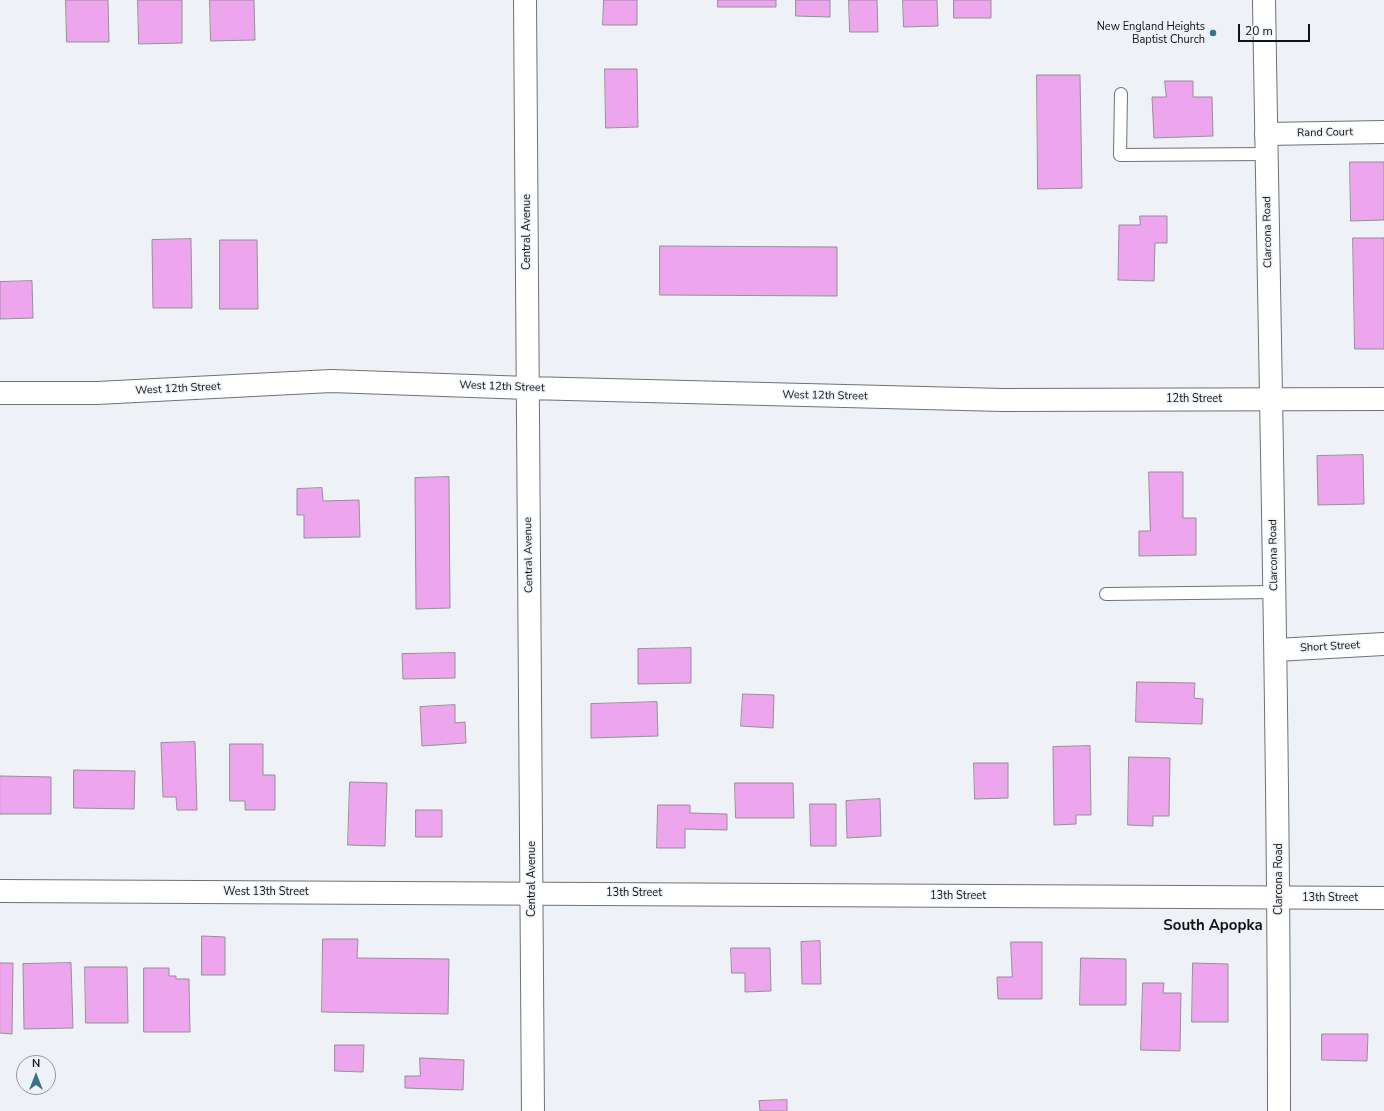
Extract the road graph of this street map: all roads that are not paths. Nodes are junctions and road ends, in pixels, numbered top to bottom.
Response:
1 (525, 0) edge
2 (1264, 0) edge
3 (1121, 94) dead end
4 (1384, 132) edge
5 (1266, 144) junction
6 (528, 388) junction
7 (0, 393) edge
8 (1271, 399) junction
9 (1384, 399) edge
10 (1003, 400) joint
11 (1275, 592) junction
12 (1106, 594) dead end
13 (1384, 644) edge
14 (1276, 650) junction
15 (0, 891) edge
16 (532, 893) junction
17 (1279, 898) junction
18 (1384, 898) edge
19 (533, 1111) edge
20 (1279, 1111) edge

1 - 6 street, Central Avenue
2 - 5 street, Clarcona Road
3 - 5 lane
4 - 5 street, Rand Court
5 - 8 street, Clarcona Road
6 - 7 street, West 12th Street
6 - 10 street, West 12th Street
6 - 16 street, Central Avenue
8 - 9 street, 12th Street
8 - 10 street, 12th Street
8 - 11 street, Clarcona Road
11 - 12 lane
11 - 14 street, Clarcona Road
13 - 14 street, Short Street
14 - 17 street, Clarcona Road
15 - 16 street, West 13th Street
16 - 17 street, 13th Street
16 - 19 street, Central Avenue
17 - 18 street, 13th Street
17 - 20 street, Clarcona Road

